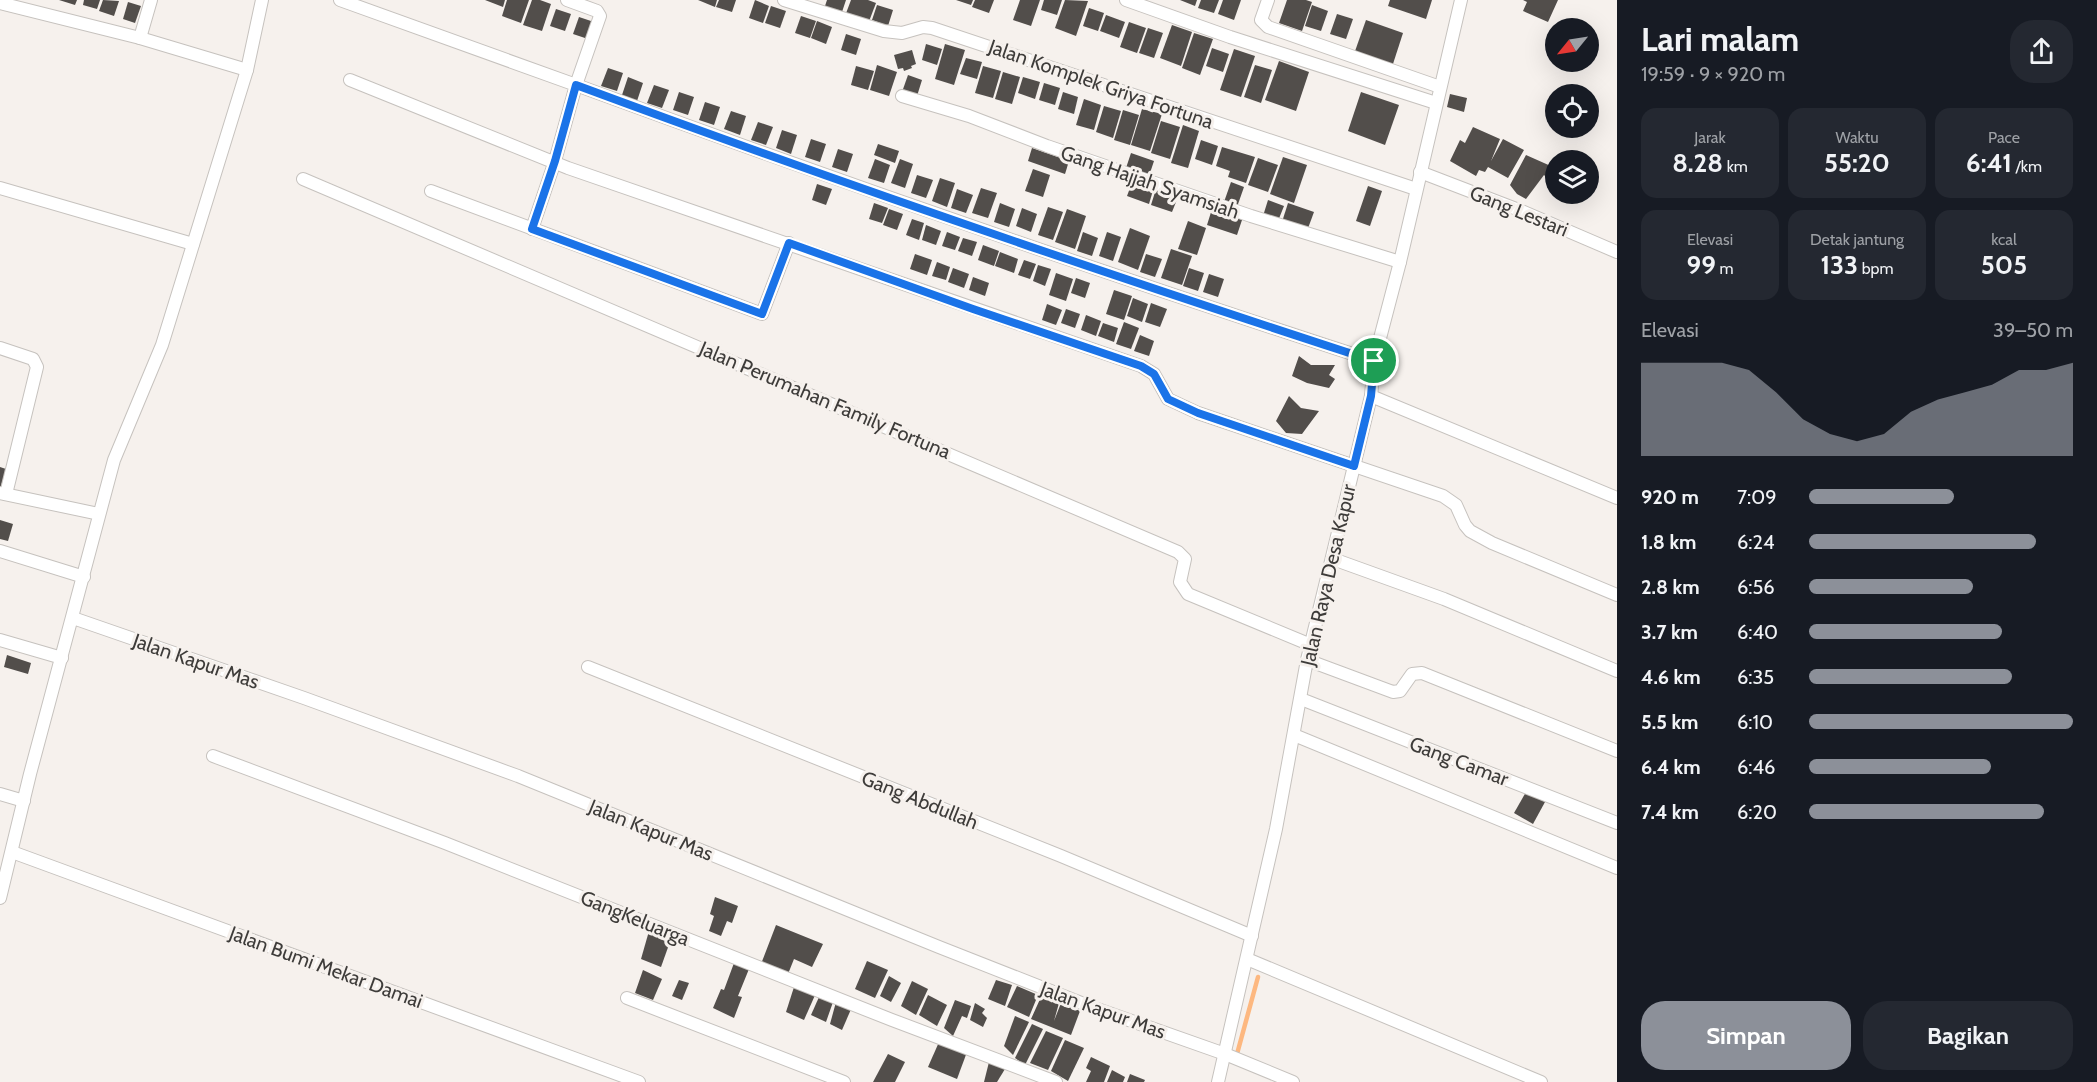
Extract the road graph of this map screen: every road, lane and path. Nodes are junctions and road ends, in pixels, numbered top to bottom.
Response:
1 (151, 0) edge
2 (262, 0) edge
3 (340, 0) edge
4 (567, 0) edge
5 (783, 0) edge
6 (1126, 0) edge
7 (1268, 0) edge
8 (1461, 0) edge
9 (0, 3) edge
10 (140, 38) junction
11 (247, 70) junction
12 (350, 80) dead end
13 (576, 85) junction
14 (1440, 87) junction
15 (902, 96) dead end
16 (1436, 103) junction
17 (555, 161) junction
18 (1420, 172) junction
19 (303, 179) dead end
20 (0, 188) edge
21 (1416, 189) junction
22 (431, 191) dead end
23 (532, 229) junction
24 (789, 243) junction
25 (193, 244) junction
26 (1617, 252) edge
27 (1400, 262) junction
28 (0, 348) edge
29 (1374, 361) junction
30 (1371, 396) junction
31 (1354, 466) junction
32 (3, 493) edge
33 (1617, 498) edge
34 (99, 514) junction
35 (0, 551) edge
36 (1333, 559) junction
37 (84, 577) junction
38 (1617, 595) edge
39 (73, 618) junction
40 (0, 640) edge
41 (1311, 645) junction
42 (62, 658) junction
43 (1307, 660) junction
44 (588, 667) dead end
45 (1617, 671) edge
46 (1301, 699) junction
47 (1293, 735) junction
48 (1617, 751) edge
49 (213, 756) dead end
50 (0, 794) edge
51 (24, 801) junction
52 (1617, 823) edge
53 (12, 852) junction
54 (1617, 868) edge
55 (3, 877) edge
56 (0, 898) edge
57 (1252, 936) junction
58 (1247, 959) junction
59 (627, 998) dead end
60 (1225, 1054) junction
61 (639, 1082) edge
62 (844, 1082) edge
63 (1056, 1082) edge
64 (1218, 1082) edge
65 (1293, 1082) edge
66 (1541, 1082) edge

1 - 10 street
2 - 11 street
3 - 13 street
4 - 13 street
5 - 21 street, Jalan Komplek Griya Fortuna
6 - 16 street
7 - 14 street
8 - 14 street, Jalan Raya Desa Kapur
9 - 10 street
10 - 11 street
11 - 25 street
12 - 17 street
13 - 17 street
13 - 29 street
14 - 16 street, Jalan Raya Desa Kapur
15 - 27 street, Gang Hajjah Syamsiah
16 - 18 street, Jalan Raya Desa Kapur
17 - 23 street
17 - 24 street
18 - 21 street, Jalan Raya Desa Kapur
18 - 26 street, Gang Lestari
19 - 41 street, Jalan Perumahan Family Fortuna
20 - 25 street
21 - 27 street, Jalan Raya Desa Kapur
22 - 23 street
23 - 24 street
24 - 31 street
25 - 34 street
27 - 29 street, Jalan Raya Desa Kapur
28 - 32 street
29 - 30 street, Jalan Raya Desa Kapur
30 - 31 street, Jalan Raya Desa Kapur
30 - 33 street
31 - 36 street, Jalan Raya Desa Kapur
31 - 38 street
32 - 34 street
34 - 37 street
35 - 37 street
36 - 41 street, Jalan Raya Desa Kapur
36 - 45 street
37 - 39 street
39 - 42 street
39 - 60 street, Jalan Kapur Mas
40 - 42 street
41 - 43 street, Jalan Raya Desa Kapur
42 - 51 street
43 - 46 street, Jalan Raya Desa Kapur
43 - 48 street
44 - 57 street, Gang Abdullah
46 - 47 street, Jalan Raya Desa Kapur
46 - 52 street, Gang Camar
47 - 54 street
47 - 57 street, Jalan Raya Desa Kapur
49 - 63 street, GangKeluarga
50 - 51 street
51 - 53 street
53 - 55 street
53 - 61 street, Jalan Bumi Mekar Damai
55 - 56 street
57 - 58 street, Jalan Raya Desa Kapur
58 - 60 street, Jalan Raya Desa Kapur
58 - 66 street
59 - 62 street
60 - 64 street, Jalan Raya Desa Kapur
60 - 65 street, Jalan Kapur Mas

